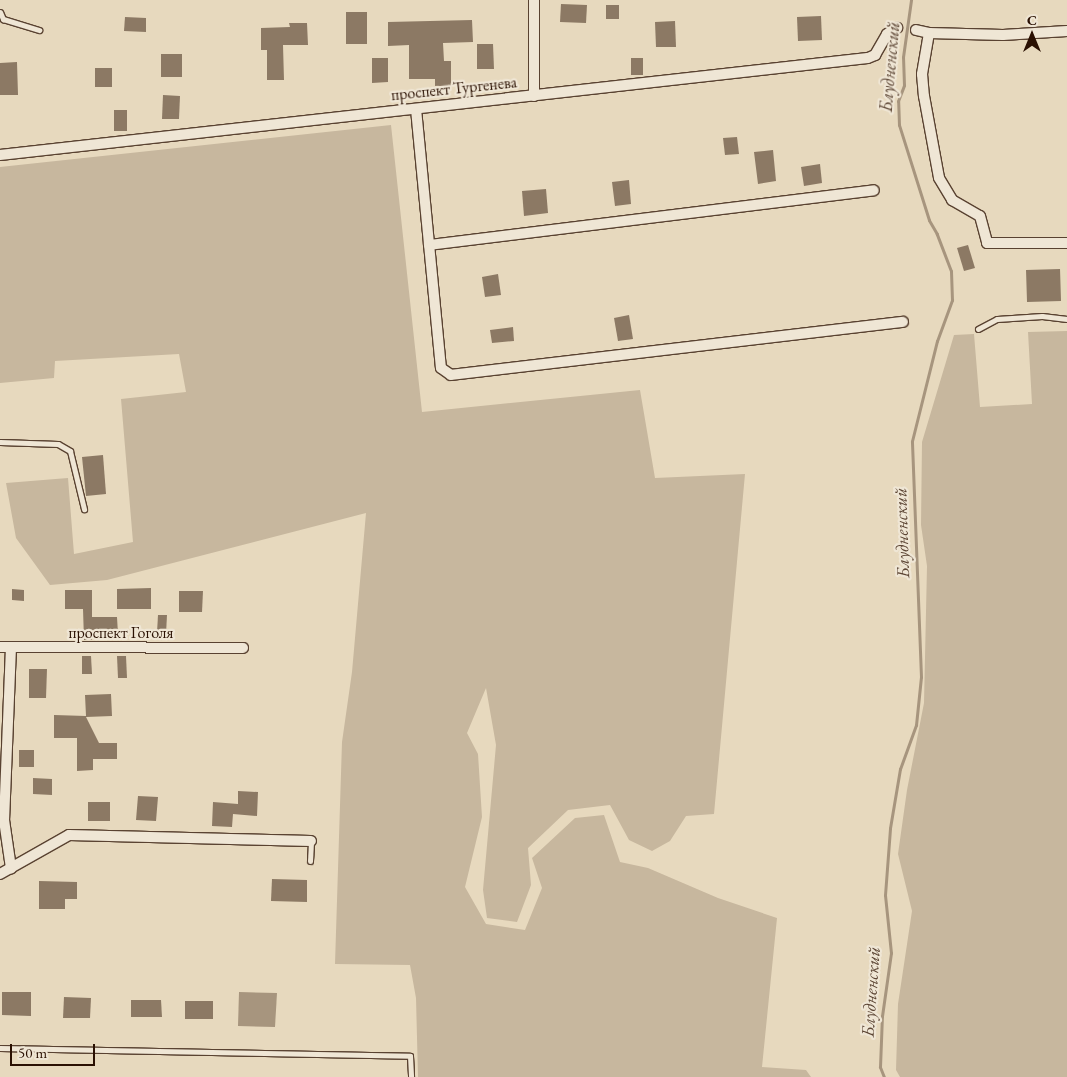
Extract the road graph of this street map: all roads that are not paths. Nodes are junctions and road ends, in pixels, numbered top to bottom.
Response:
1 (534, 0) edge
2 (0, 12) edge
3 (897, 28) dead end
4 (39, 30) dead end
5 (916, 30) dead end
6 (1067, 31) edge
7 (929, 33) junction
8 (534, 96) junction
9 (416, 109) junction
10 (0, 155) edge
11 (874, 190) dead end
12 (1067, 243) edge
13 (428, 245) junction
14 (1067, 319) edge
15 (903, 322) dead end
16 (978, 329) dead end
17 (0, 442) edge
18 (84, 510) dead end
19 (5, 647) edge
20 (243, 648) dead end
21 (311, 841) joint
22 (310, 861) dead end
23 (11, 868) junction
24 (0, 874) edge
25 (0, 1048) edge
26 (411, 1077) edge

1 - 8 street
2 - 4 lane
3 - 8 street, проспект Тургенева
5 - 7 street
6 - 7 street
7 - 12 street
8 - 9 street, проспект Тургенева
9 - 10 street, проспект Тургенева
9 - 13 street
11 - 13 street
13 - 15 street
14 - 16 lane
17 - 18 lane
19 - 20 street, проспект Гоголя
19 - 23 street
21 - 22 lane
21 - 23 street
23 - 24 street
25 - 26 lane

